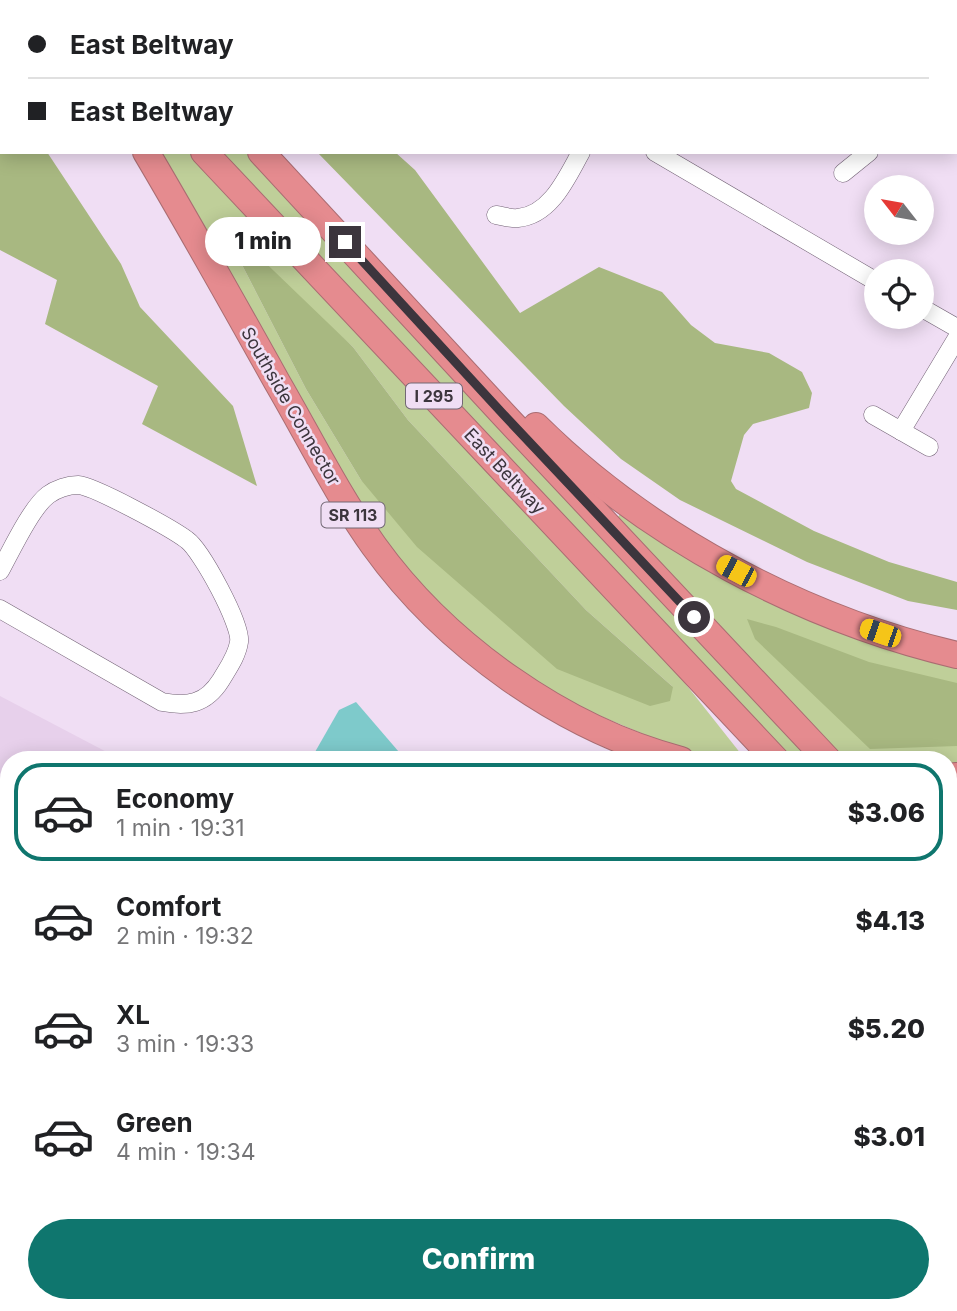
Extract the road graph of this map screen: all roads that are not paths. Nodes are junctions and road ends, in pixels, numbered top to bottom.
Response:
1 (147, 154) edge
2 (206, 154) edge
3 (263, 154) edge
4 (580, 154) edge
5 (658, 154) edge
6 (867, 154) edge
7 (843, 173) dead end
8 (496, 215) dead end
9 (362, 259) junction
10 (864, 274) edge
11 (934, 315) edge
12 (957, 328) edge
13 (957, 338) edge
14 (873, 415) dead end
15 (901, 431) junction
16 (929, 447) dead end
17 (0, 571) edge
18 (0, 609) edge
19 (664, 639) junction
20 (957, 655) edge
21 (656, 751) edge
22 (746, 751) edge
23 (768, 751) edge
24 (820, 751) edge

1 - 21 highway, Southside Connector / SR 113
2 - 19 highway, East Beltway / I 295
3 - 9 highway, I 295
4 - 8 street
5 - 10 street
6 - 7 street
9 - 20 highway
9 - 24 highway, I 295
11 - 12 street
13 - 15 street
14 - 15 street
15 - 16 street
17 - 18 street
19 - 22 highway
19 - 23 highway, East Beltway / I 295

